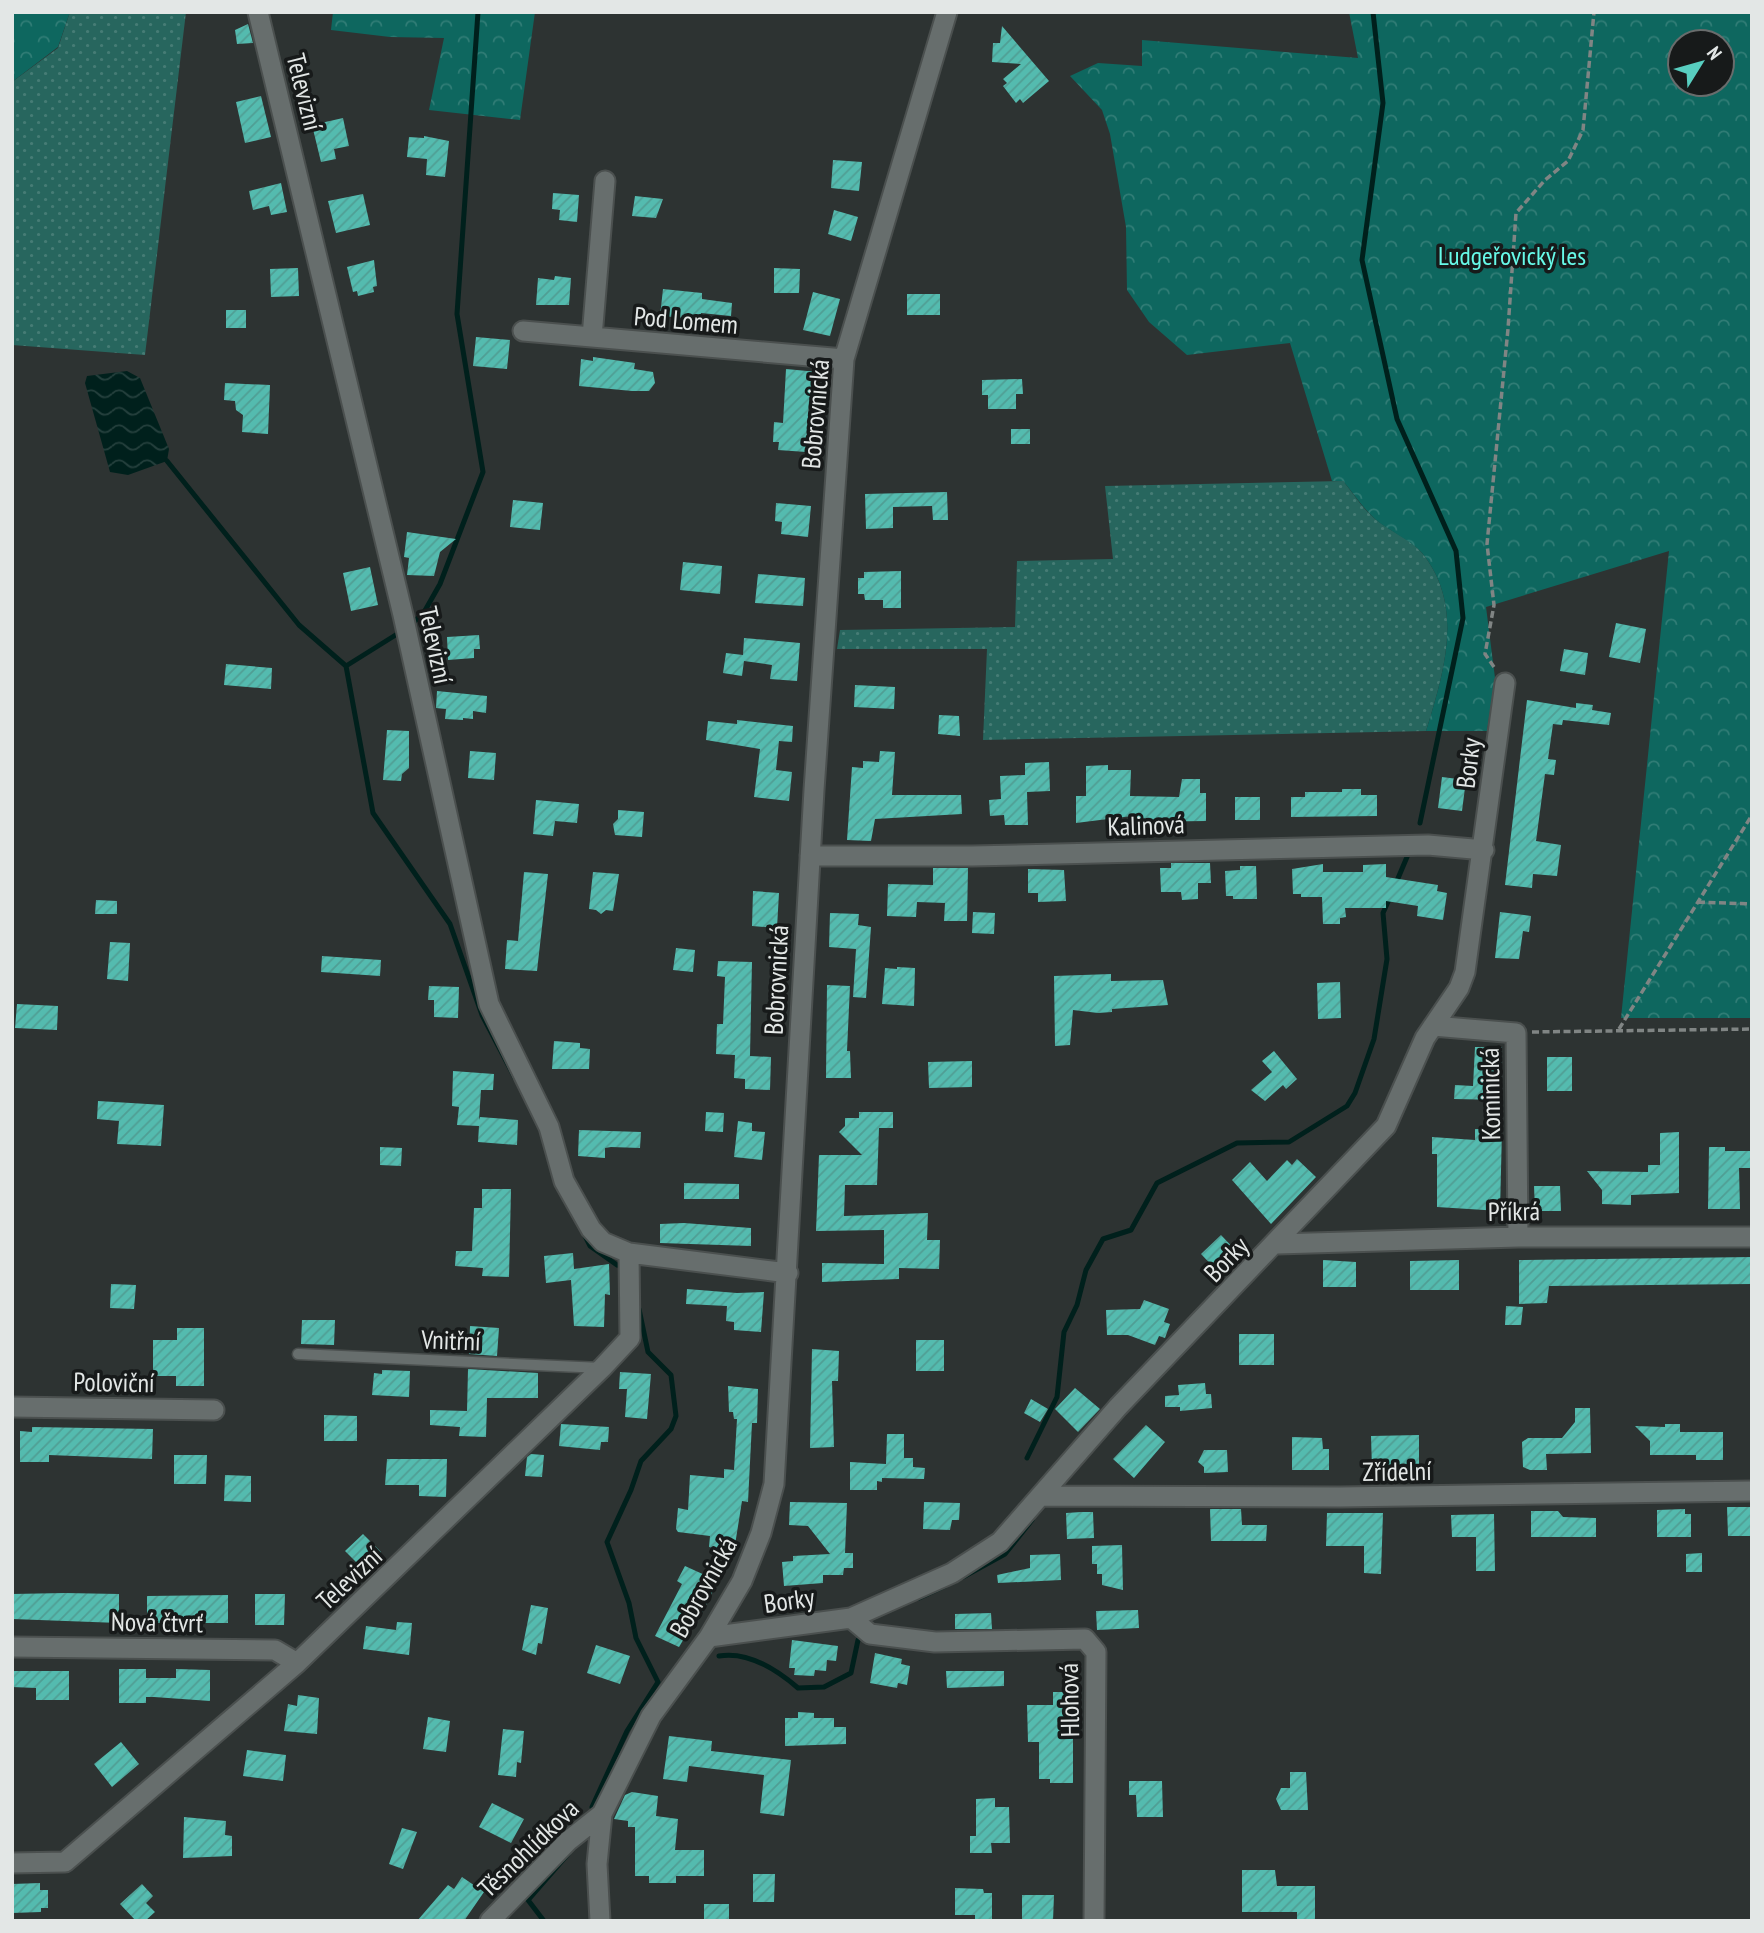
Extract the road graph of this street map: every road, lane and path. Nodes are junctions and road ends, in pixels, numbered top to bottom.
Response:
1 (258, 12) edge
2 (947, 12) edge
3 (1594, 12) edge
4 (605, 181) dead end
5 (523, 331) dead end
6 (592, 337) junction
7 (844, 359) junction
8 (1506, 684) joint
9 (1752, 815) edge
10 (1484, 850) junction
11 (810, 856) junction
12 (1698, 902) junction
13 (1752, 904) edge
14 (1433, 1026) junction
15 (1619, 1029) junction
16 (1752, 1029) edge
17 (1516, 1033) junction
18 (1518, 1237) junction
19 (1752, 1237) edge
20 (1277, 1244) junction
21 (629, 1253) junction
22 (788, 1273) junction
23 (298, 1354) dead end
24 (602, 1368) junction
25 (12, 1407) edge
26 (214, 1410) dead end
27 (1752, 1491) edge
28 (1043, 1496) junction
29 (850, 1618) junction
30 (709, 1637) junction
31 (12, 1647) edge
32 (297, 1663) junction
33 (602, 1814) junction
34 (12, 1863) edge
35 (491, 1921) edge
36 (600, 1921) edge
37 (1094, 1921) edge

1 - 21 street, Televizní
2 - 7 street, Bobrovnická
3 - 8 path
4 - 6 street
5 - 6 street, Pod Lomem
6 - 7 street, Pod Lomem
7 - 11 street, Bobrovnická
8 - 10 street, Borky
9 - 12 path
10 - 11 street, Kalinová
10 - 14 street, Borky
11 - 22 street, Bobrovnická
12 - 13 path
12 - 15 path
14 - 17 street, Kominická
14 - 20 street, Borky
15 - 16 path
15 - 17 path
17 - 18 street, Kominická
18 - 19 street, Příkrá
18 - 20 street, Příkrá
20 - 28 street, Borky
21 - 22 street, Televizní
21 - 24 street, Televizní
22 - 30 street, Bobrovnická
23 - 24 lane, Vnitřní
24 - 32 street, Televizní
25 - 26 street, Poloviční
27 - 28 street, Zřídelní
28 - 29 street, Borky
29 - 30 street, Borky
29 - 37 street, Hlohová
30 - 33 street, Bobrovnická
31 - 32 street, Nová čtvrť
32 - 34 street, Televizní
33 - 35 street, Těsnohlídkova
33 - 36 street, Bobrovnická

